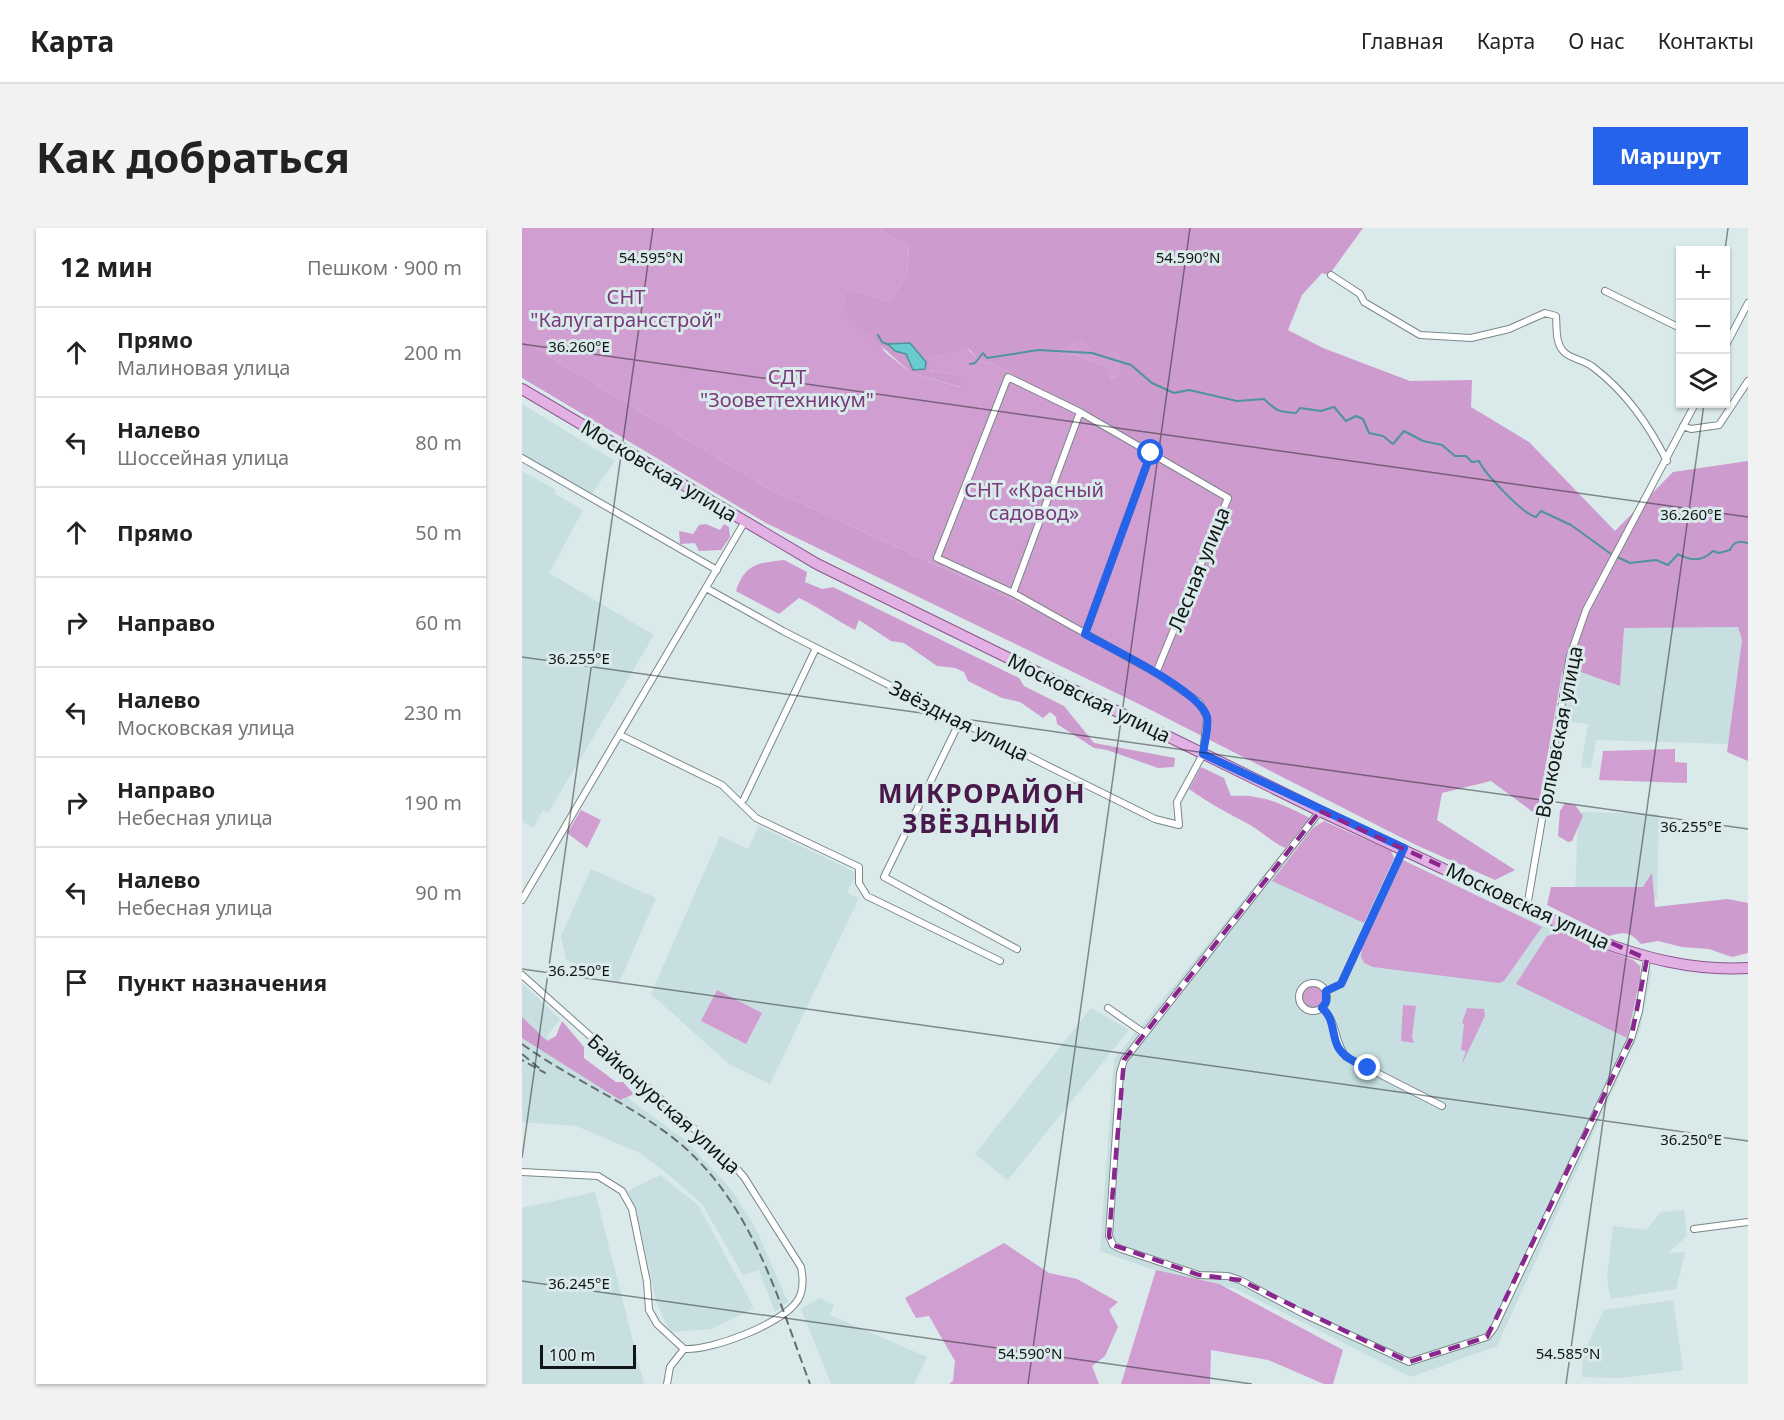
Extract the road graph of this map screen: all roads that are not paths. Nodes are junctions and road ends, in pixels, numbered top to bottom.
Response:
1 (1331, 276) dead end
2 (1605, 291) dead end
3 (1748, 303) edge
4 (1676, 326) edge
5 (1730, 336) edge
6 (1748, 381) edge
7 (522, 388) edge
8 (1693, 408) edge
9 (1080, 412) junction
10 (1683, 426) junction
11 (1151, 453) junction
12 (522, 458) edge
13 (1667, 461) junction
14 (744, 523) junction
15 (717, 570) junction
16 (706, 588) junction
17 (1013, 593) junction
18 (1085, 634) junction
19 (816, 648) junction
20 (1156, 673) junction
21 (960, 721) junction
22 (620, 735) junction
23 (1203, 754) junction
24 (744, 799) dead end
25 (1320, 811) junction
26 (1404, 848) junction
27 (522, 900) edge
28 (1527, 907) junction
29 (1017, 949) dead end
30 (1647, 959) junction
31 (1000, 961) dead end
32 (1748, 968) edge
33 (522, 975) edge
34 (1326, 991) junction
35 (1108, 1008) dead end
36 (1322, 1008) junction
37 (1144, 1033) junction
38 (1442, 1106) dead end
39 (522, 1172) edge
40 (1748, 1222) edge
41 (1694, 1229) dead end
42 (684, 1349) junction
43 (667, 1384) edge

1 - 13 street
2 - 4 street
3 - 5 street
6 - 10 street
7 - 14 main road, Московская улица
8 - 10 street, Волковская улица
9 - 11 street, Лесная улица
9 - 17 street
9 - 17 street, Лесная улица
10 - 13 street, Волковская улица
11 - 18 street
11 - 20 street, Лесная улица
12 - 15 street
13 - 28 street, Волковская улица
14 - 15 street
14 - 23 main road, Московская улица
15 - 16 street
16 - 19 street, Звёздная улица
16 - 22 street
17 - 18 street
18 - 20 street
19 - 21 street, Звёздная улица
19 - 24 street
20 - 23 street
21 - 23 street, Звёздная улица
21 - 29 street
22 - 27 street
22 - 31 street
23 - 25 main road, Московская улица
25 - 26 main road, Московская улица
25 - 37 street
26 - 28 main road, Московская улица
26 - 34 street
28 - 30 main road, Московская улица
30 - 32 main road, Московская улица
30 - 37 street
33 - 42 street, Байконурская улица
34 - 36 street
34 - 36 street
35 - 37 street
36 - 38 street
39 - 42 street
40 - 41 street
42 - 43 street

